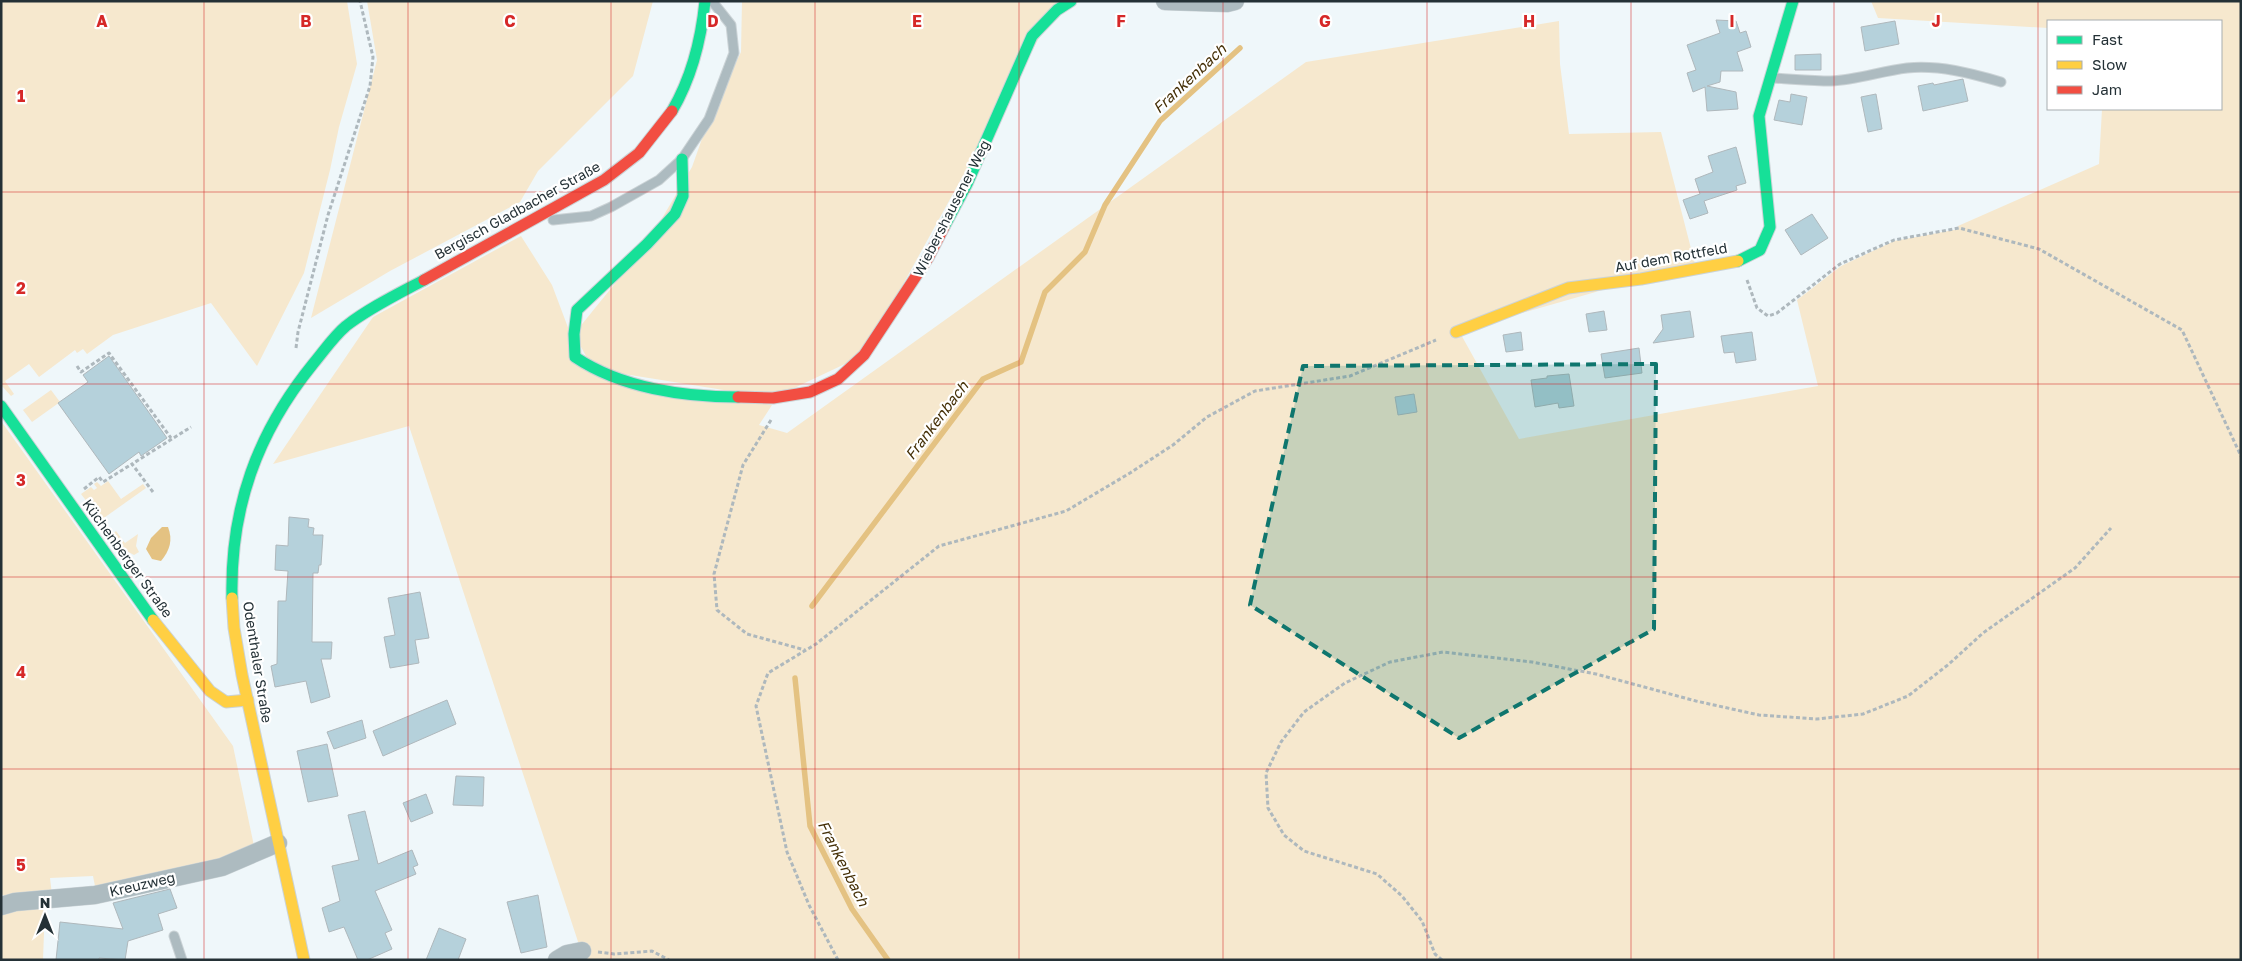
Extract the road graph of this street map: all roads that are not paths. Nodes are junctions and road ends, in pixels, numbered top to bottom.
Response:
1 (705, 1) edge
2 (712, 1) edge
3 (1071, 1) edge
4 (1165, 1) edge
5 (1235, 1) edge
6 (1793, 1) edge
7 (1770, 78) junction
8 (2001, 82) dead end
9 (682, 159) junction
10 (532, 222) junction
11 (1456, 332) road end
12 (300, 378) joint
13 (1, 406) edge
14 (248, 700) junction
15 (278, 843) junction
16 (1, 906) edge
17 (174, 936) dead end
18 (582, 951) road end
19 (182, 960) edge
20 (304, 960) edge
21 (557, 960) edge

1 - 10 street, Bergisch Gladbacher Straße
2 - 9 lane
3 - 9 street, Wiebershausener Weg
4 - 5 street
6 - 7 street, Auf dem Rottfeld
7 - 8 lane
7 - 11 street, Auf dem Rottfeld
9 - 10 lane
10 - 12 street, Bergisch Gladbacher Straße
12 - 14 street, Odenthaler Straße
13 - 14 street, Küchenberger Straße
14 - 15 street, Odenthaler Straße
15 - 16 street, Kreuzweg
15 - 20 street, Odenthaler Straße
17 - 19 lane
18 - 21 street

